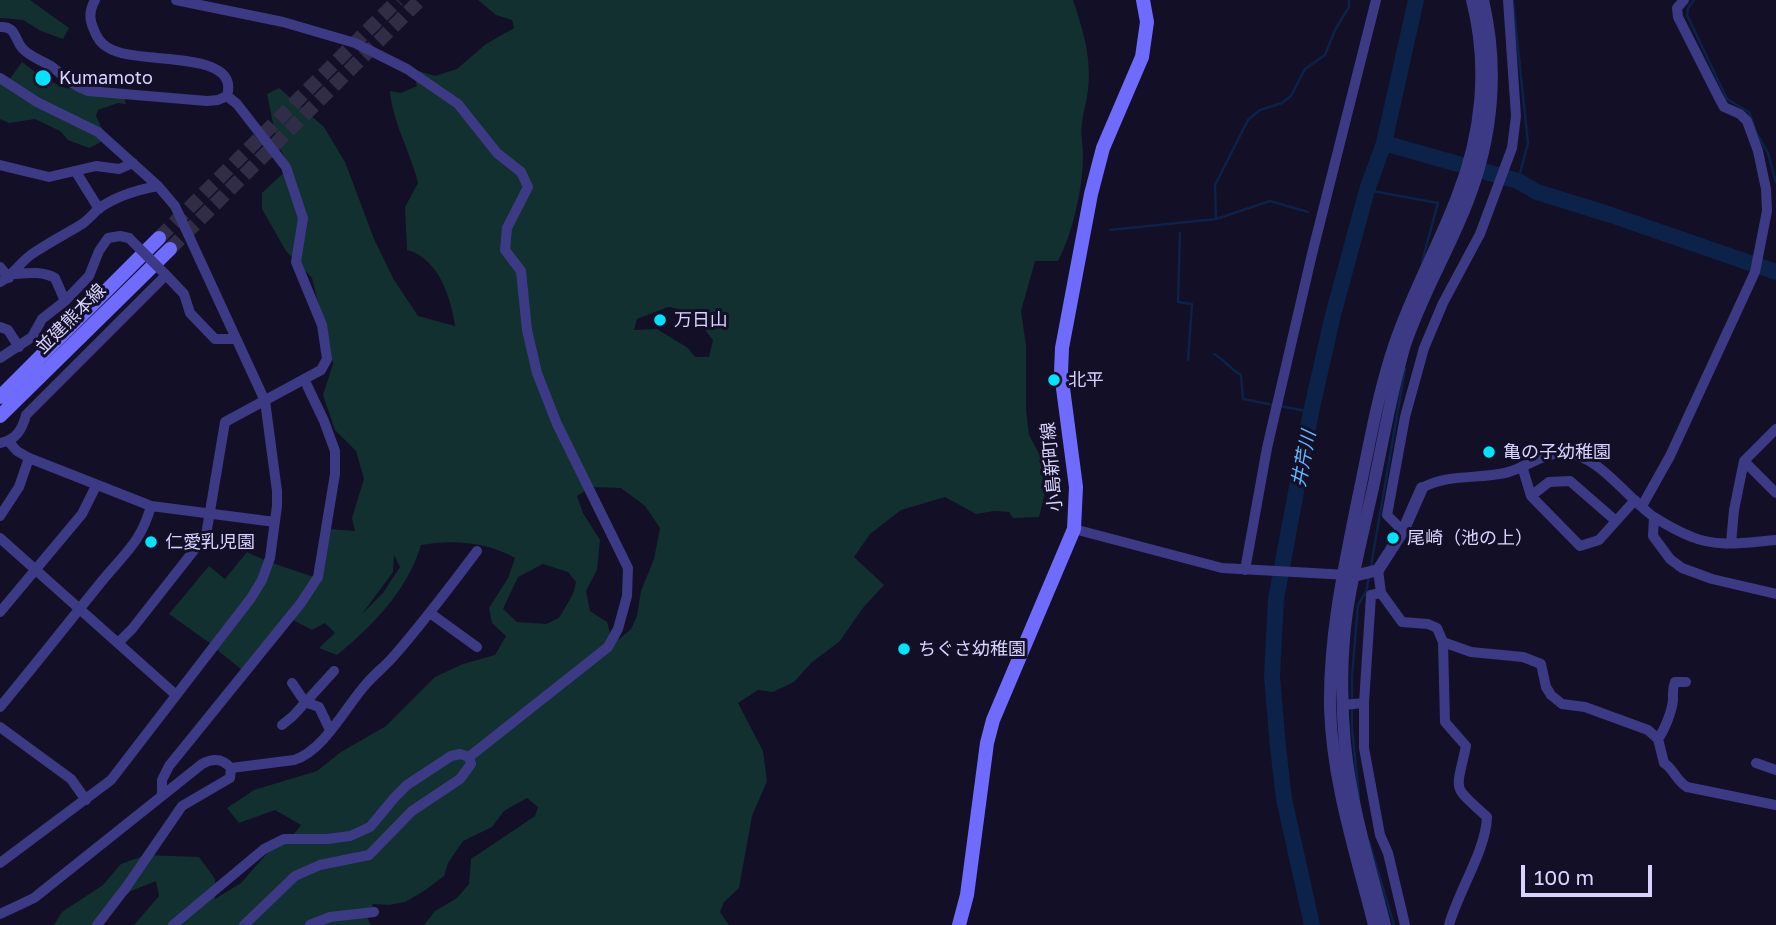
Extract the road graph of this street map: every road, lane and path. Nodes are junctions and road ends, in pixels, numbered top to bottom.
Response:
1 (95, 0) edge
2 (176, 0) edge
3 (1143, 0) edge
4 (1376, 0) edge
5 (1472, 0) edge
6 (1483, 0) edge
7 (1508, 0) edge
8 (1684, 0) edge
9 (0, 27) edge
10 (0, 78) edge
11 (227, 96) junction
12 (1476, 157) junction
13 (133, 163) junction
14 (0, 165) edge
15 (76, 172) junction
16 (158, 186) junction
17 (1771, 189) edge
18 (99, 209) junction
19 (159, 238) tunnel mouth
20 (170, 249) tunnel mouth
21 (0, 267) edge
22 (166, 275) junction
23 (8, 278) edge
24 (65, 301) junction
25 (0, 327) edge
26 (236, 340) junction
27 (19, 347) junction
28 (0, 358) edge
29 (304, 379) junction
30 (0, 397) edge
31 (265, 401) junction
32 (0, 416) edge
33 (1776, 429) edge
34 (4, 442) edge
35 (29, 458) junction
36 (1744, 461) junction
37 (1522, 466) junction
38 (96, 486) junction
39 (1422, 488) joint
40 (1776, 494) edge
41 (1531, 496) junction
42 (1638, 503) junction
43 (151, 506) junction
44 (211, 513) junction
45 (0, 516) edge
46 (1654, 517) junction
47 (1616, 521) junction
48 (275, 522) junction
49 (1074, 529) junction
50 (1403, 531) junction
51 (0, 538) edge
52 (1776, 540) edge
53 (1731, 543) junction
54 (477, 551) dead end
55 (1378, 570) junction
56 (35, 571) junction
57 (1248, 571) junction
58 (1348, 575) junction
59 (1381, 593) junction
60 (1776, 594) edge
61 (79, 611) junction
62 (0, 612) edge
63 (430, 613) junction
64 (1443, 642) junction
65 (118, 643) junction
66 (477, 647) dead end
67 (334, 671) dead end
68 (1686, 682) dead end
69 (292, 683) dead end
70 (176, 695) junction
71 (305, 702) junction
72 (1364, 703) junction
73 (1342, 705) junction
74 (0, 707) edge
75 (282, 725) dead end
76 (0, 727) edge
77 (330, 730) junction
78 (1658, 739) junction
79 (469, 757) junction
80 (1756, 762) dead end
81 (232, 768) junction
82 (1776, 770) edge
83 (162, 795) junction
84 (86, 800) junction
85 (1776, 805) edge
86 (1380, 835) junction
87 (1364, 842) junction
88 (0, 863) edge
89 (374, 912) dead end
90 (0, 914) edge
91 (97, 925) edge
92 (173, 925) edge
93 (244, 925) edge
94 (310, 925) edge
95 (959, 925) edge
96 (1374, 925) edge
97 (1385, 925) edge
98 (1405, 925) edge
99 (1448, 925) edge

1 - 11 street
2 - 79 street
3 - 49 main road, 小島新町線
4 - 57 street
5 - 12 street
6 - 12 street
7 - 50 street
8 - 17 street
9 - 11 street
10 - 13 street
11 - 29 street
12 - 58 street
13 - 15 street
13 - 16 street
14 - 15 street
15 - 18 street
16 - 18 street
16 - 26 street
17 - 42 street
18 - 23 street
19 - 30 main road, 並建熊本線
20 - 32 main road, 並建熊本線
21 - 23 street
22 - 24 street, bridge
22 - 26 street
22 - 34 street
23 - 24 street
24 - 27 street
25 - 27 street
26 - 31 street
27 - 28 street
29 - 31 street
29 - 83 street
31 - 44 street
31 - 48 street
33 - 36 street
34 - 35 street
35 - 38 street
35 - 45 street
36 - 40 street
36 - 53 street
37 - 39 street
37 - 41 street
37 - 42 street
38 - 43 street
38 - 56 street
39 - 50 street
41 - 47 street
41 - 47 street
42 - 46 street
42 - 47 street
43 - 44 street
43 - 61 street
44 - 48 street
44 - 65 street
46 - 53 street
46 - 60 street
48 - 70 street
49 - 57 street
49 - 95 main road, 小島新町線
50 - 55 street
51 - 56 street
52 - 53 street
54 - 63 street
55 - 58 street
55 - 59 street
56 - 61 street
56 - 62 street
57 - 58 street
58 - 73 street
58 - 96 street
59 - 64 street
59 - 72 street
61 - 65 street
61 - 74 street
63 - 66 street
63 - 77 street
64 - 78 street
64 - 99 street
65 - 70 street
67 - 71 street
68 - 78 street
69 - 71 street
70 - 84 street
71 - 75 street
71 - 77 street
72 - 73 street
72 - 86 street
73 - 87 street
76 - 84 street
77 - 81 street
78 - 85 street
79 - 92 street
79 - 93 street
80 - 82 street
81 - 83 street
81 - 91 street
83 - 90 street
84 - 88 street
86 - 87 street
86 - 98 street
87 - 97 street
89 - 94 street

